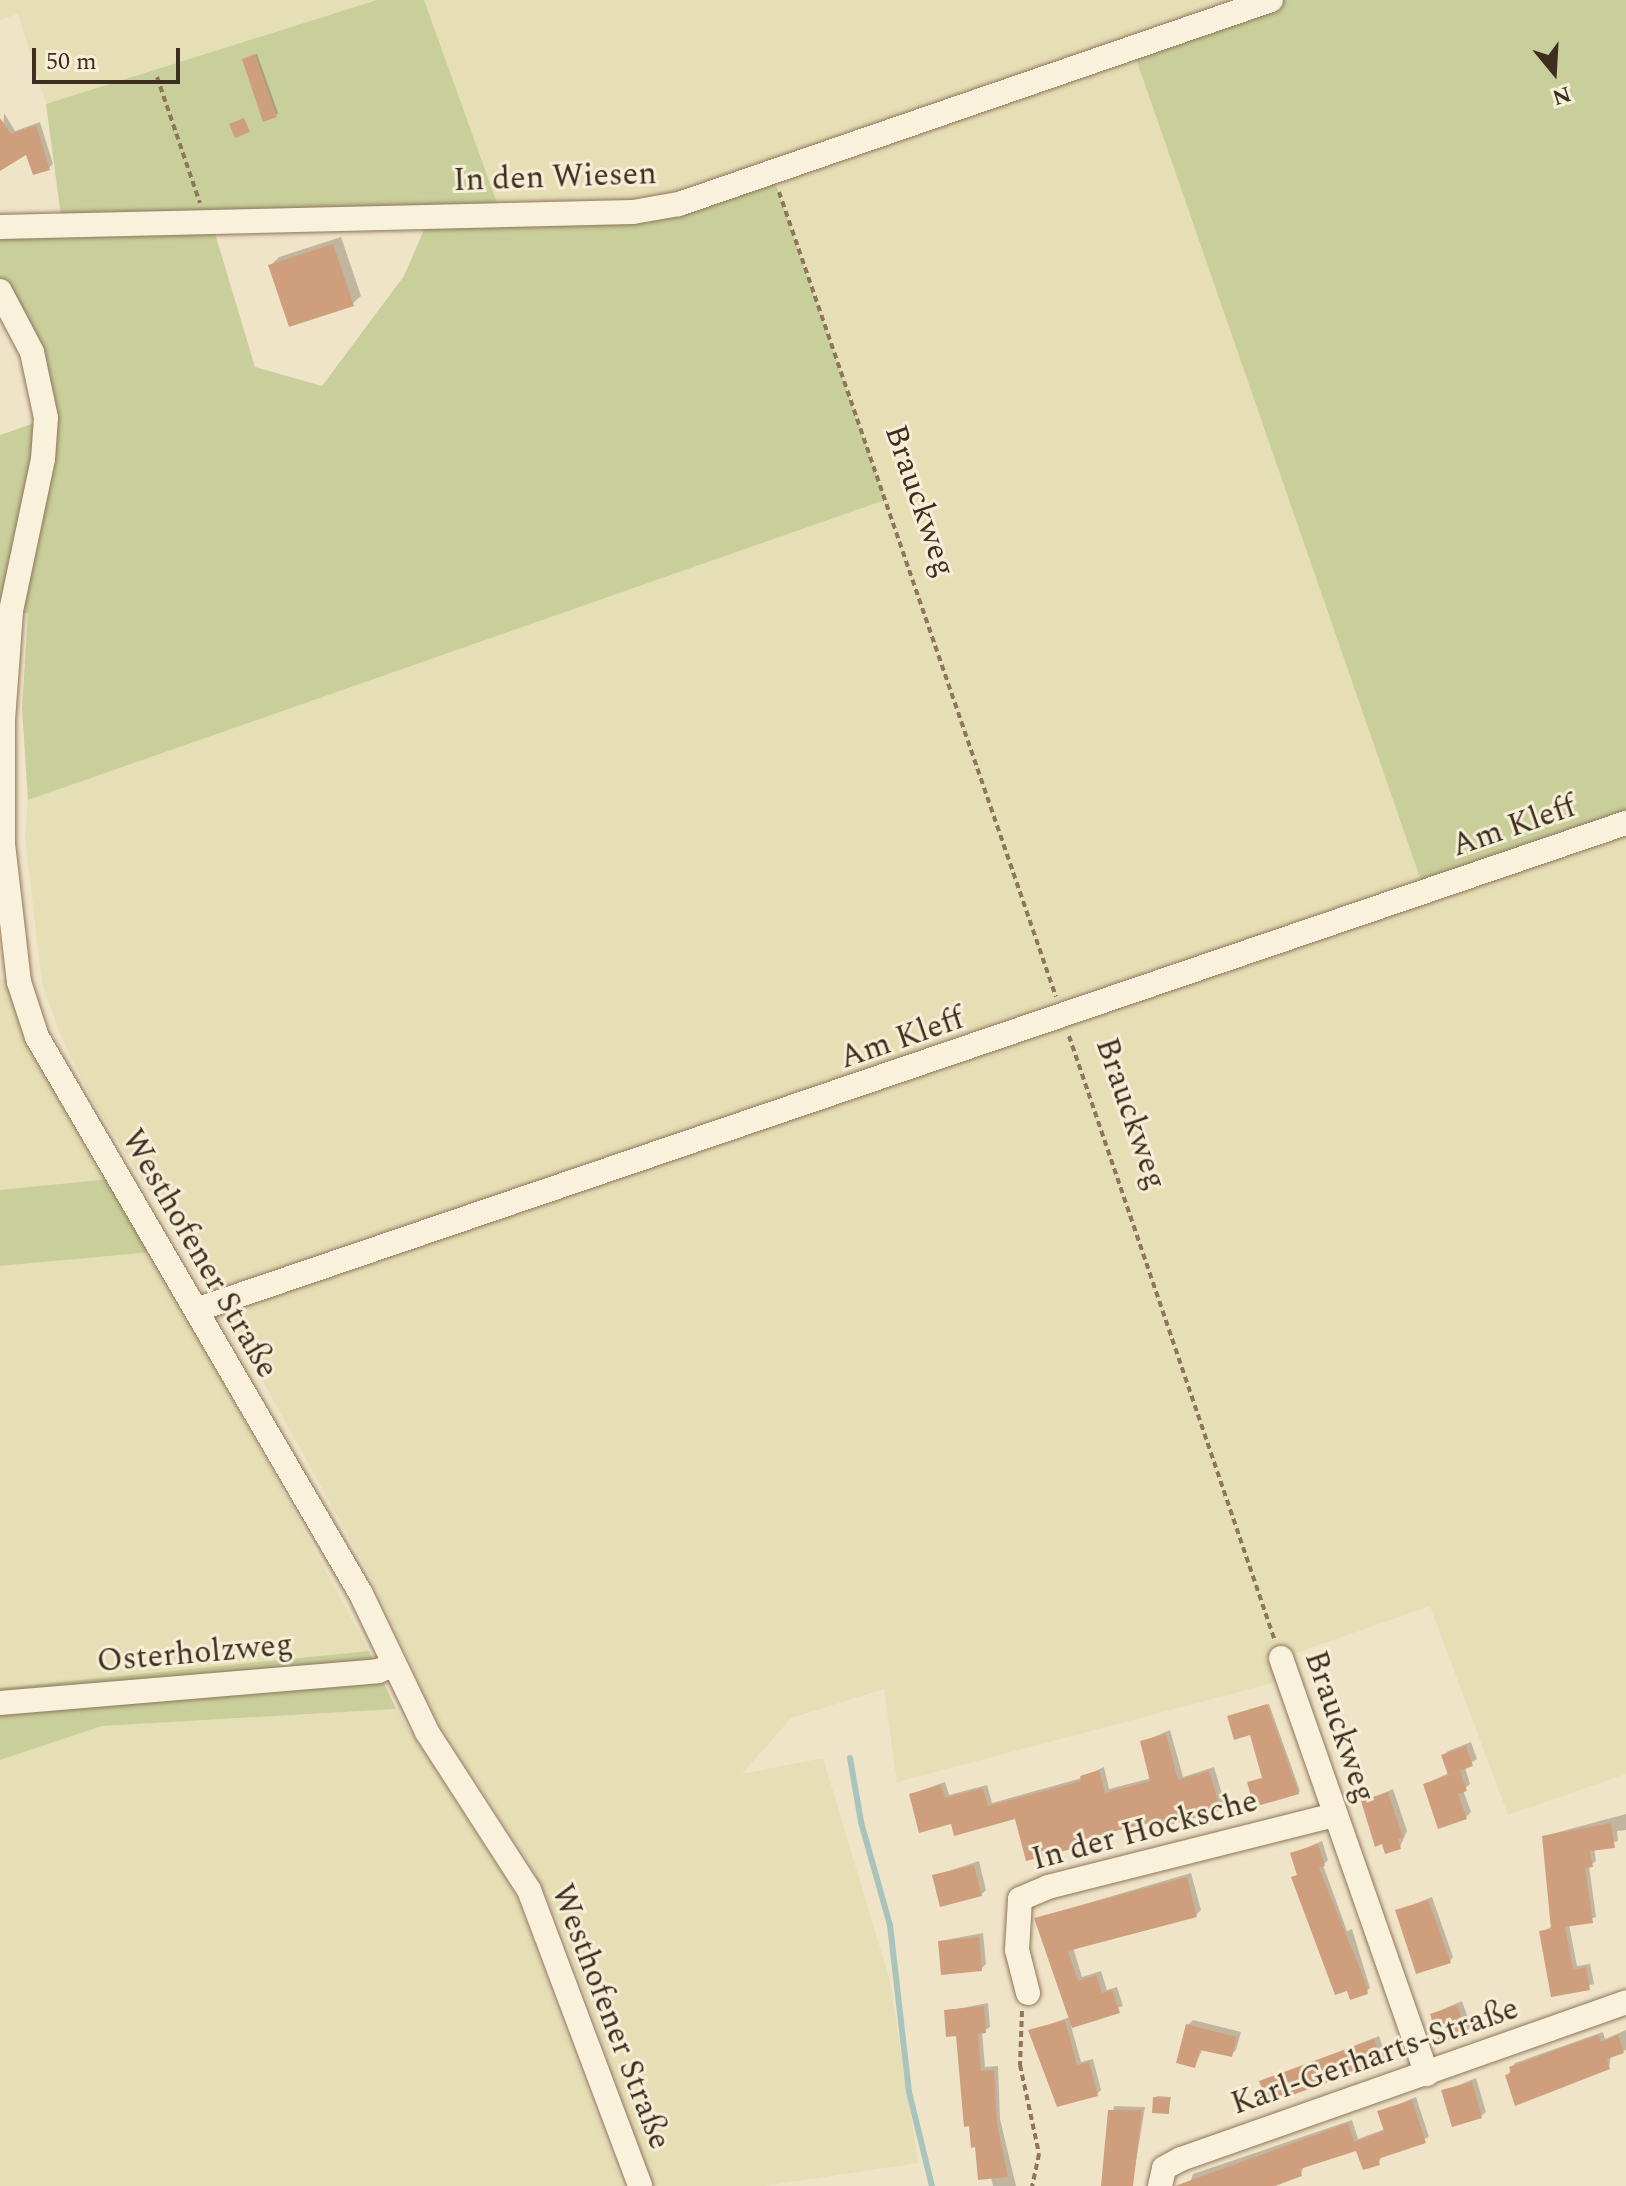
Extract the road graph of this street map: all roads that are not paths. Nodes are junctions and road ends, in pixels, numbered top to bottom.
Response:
1 (1271, 0) edge
2 (0, 227) edge
3 (0, 291) edge
4 (1626, 823) edge
5 (10, 980) edge
6 (196, 1310) junction
7 (1281, 1658) road end
8 (394, 1665) junction
9 (0, 1703) edge
10 (1334, 1815) junction
11 (1028, 1993) road end
12 (1626, 2002) edge
13 (1427, 2074) junction
14 (640, 2186) edge
15 (1160, 2186) edge

1 - 2 street, In den Wiesen
3 - 5 street, Westhofener Straße
4 - 6 street, Am Kleff
5 - 6 street, Westhofener Straße
6 - 8 street, Westhofener Straße
7 - 10 street, Brauckweg
8 - 9 street, Osterholzweg
8 - 14 street, Westhofener Straße
10 - 11 street, In der Hocksche
10 - 13 street, Brauckweg
12 - 13 street, Karl-Gerharts-Straße
13 - 15 street, Karl-Gerharts-Straße

